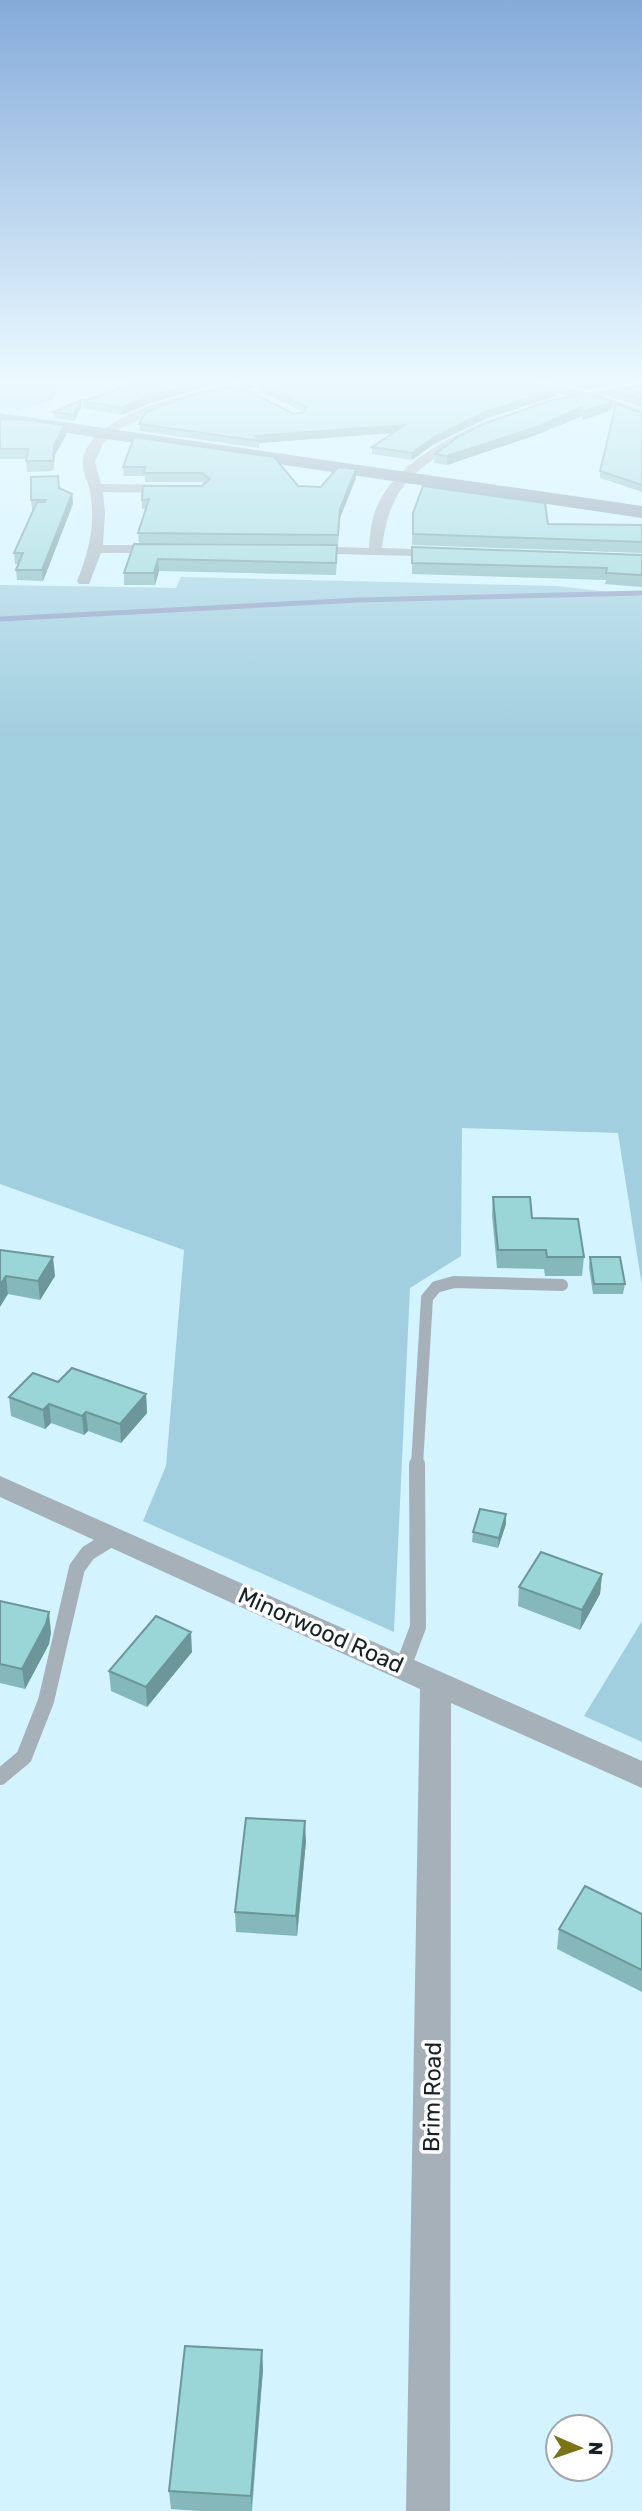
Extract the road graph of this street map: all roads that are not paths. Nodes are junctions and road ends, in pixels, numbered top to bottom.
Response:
1 (97, 499) edge
2 (390, 499) edge
3 (559, 499) edge
4 (642, 512) edge
5 (97, 549) junction
6 (181, 550) edge
7 (292, 550) edge
8 (375, 551) junction
9 (455, 554) edge
10 (84, 581) dead end
11 (562, 1285) dead end
12 (0, 1486) edge
13 (114, 1537) junction
14 (420, 1675) junction
15 (642, 1775) edge
16 (0, 1777) edge
17 (428, 2511) edge

1 - 5 street
2 - 8 street
3 - 4 street
5 - 6 street
5 - 10 street
7 - 8 street
8 - 9 street
11 - 14 lane
12 - 13 street, Minorwood Road
13 - 14 street, Minorwood Road
13 - 16 lane
14 - 15 street, Minorwood Road
14 - 17 street, Brim Road

